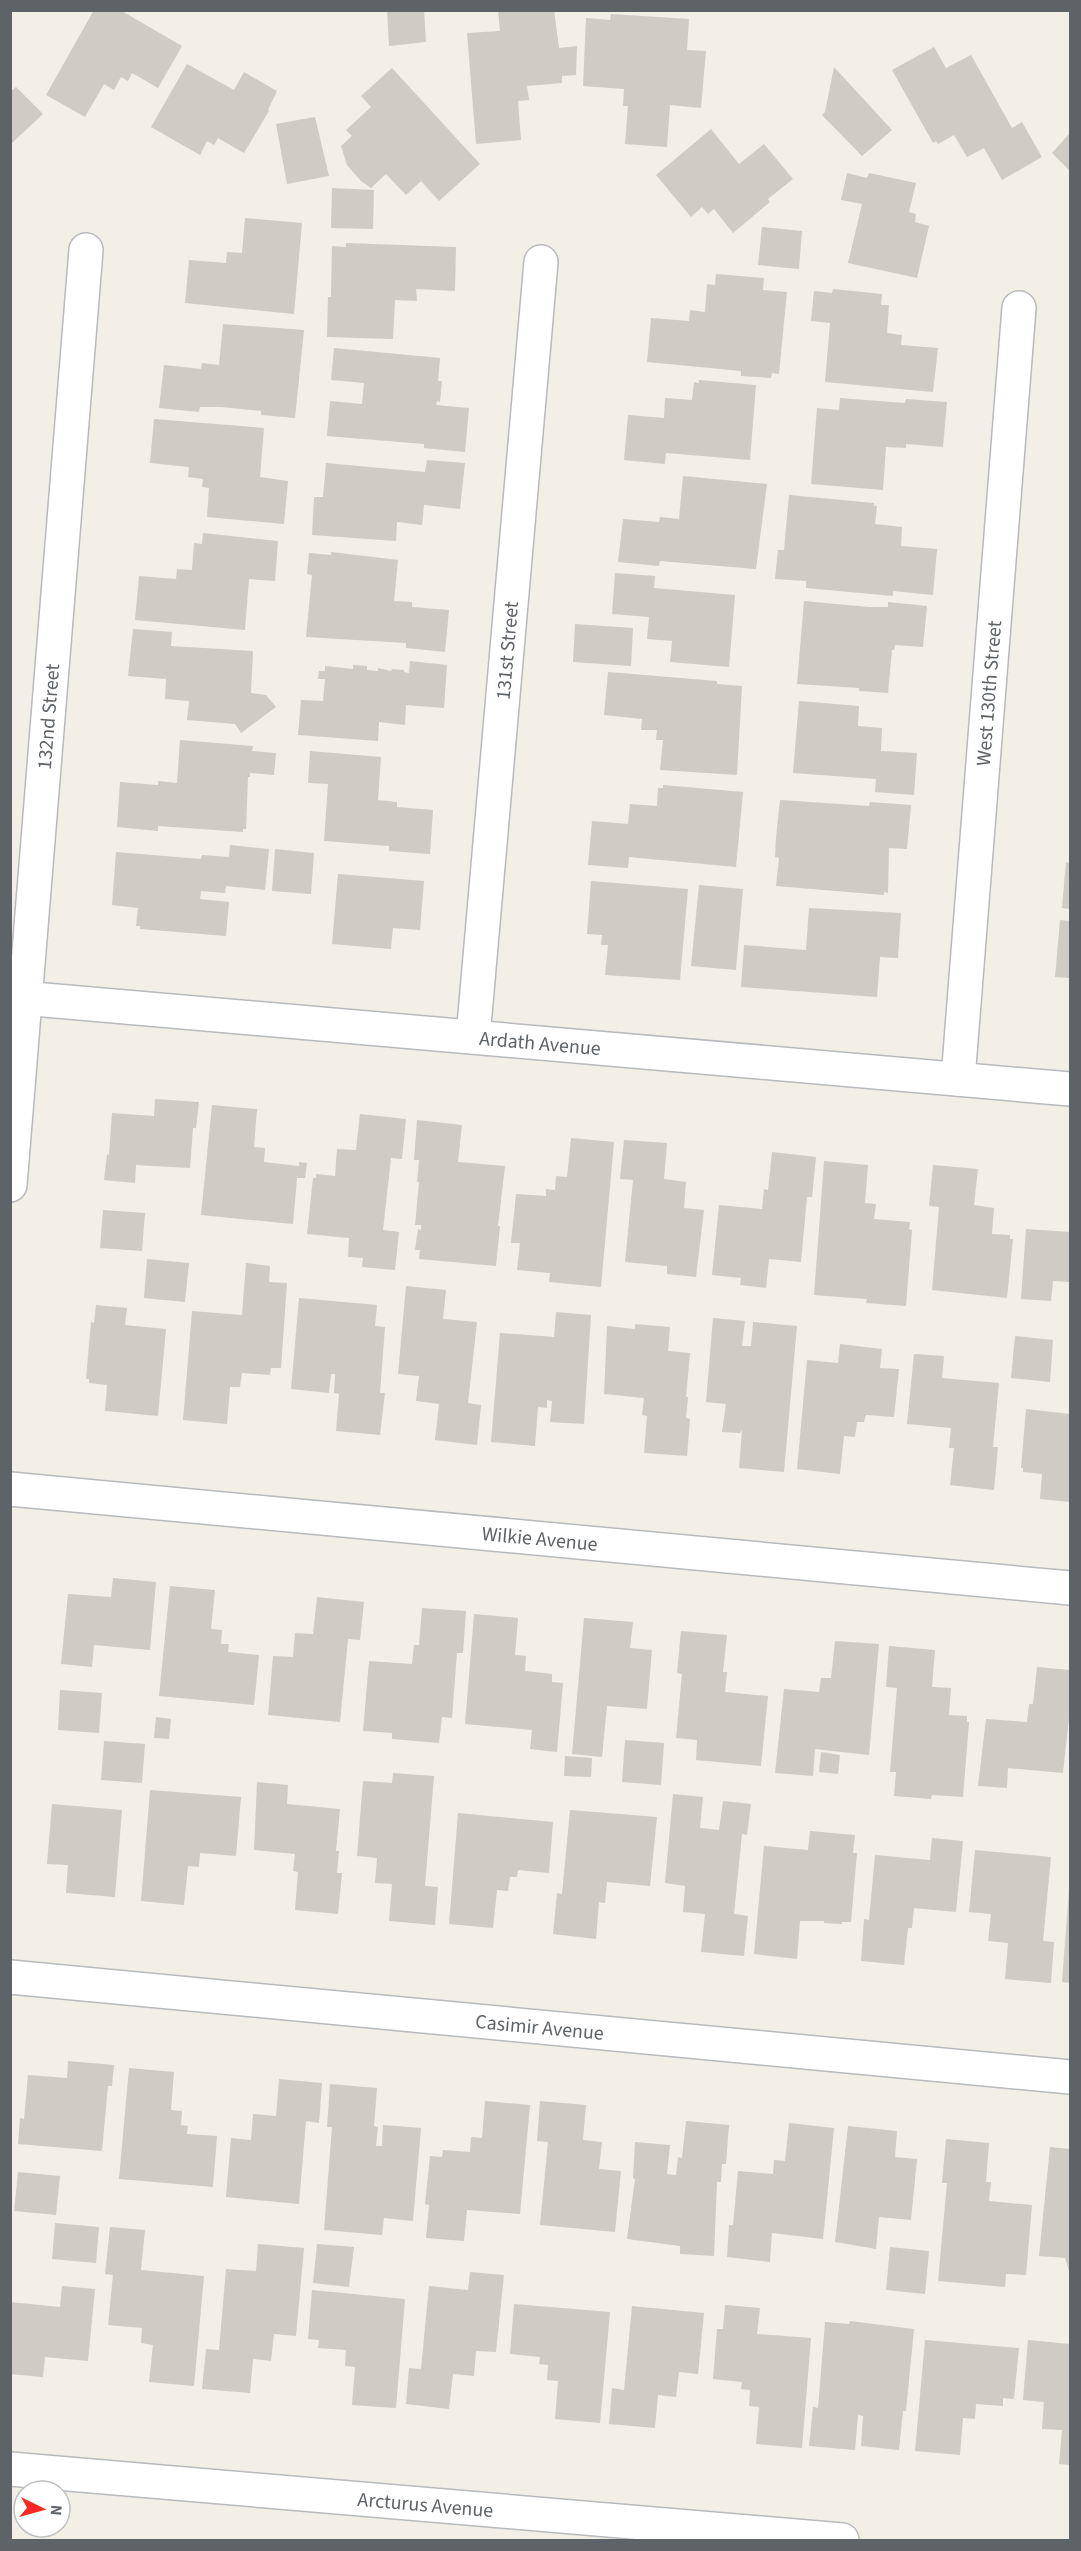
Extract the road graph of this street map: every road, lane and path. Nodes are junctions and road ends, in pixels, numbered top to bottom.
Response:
1 (86, 250) dead end
2 (541, 262) dead end
3 (1019, 308) dead end
4 (18, 998) edge
5 (473, 1037) junction
6 (958, 1079) junction
7 (1071, 1089) edge
8 (10, 1185) edge
9 (10, 1489) edge
10 (1071, 1588) edge
11 (10, 1977) edge
12 (1071, 2077) edge
13 (10, 2469) edge
14 (842, 2541) edge

1 - 4 street, 132nd Street
2 - 5 street, 131st Street
3 - 6 street, West 130th Street
4 - 5 street, Ardath Avenue
4 - 8 street, 132nd Street
5 - 6 street, Ardath Avenue
6 - 7 street, Ardath Avenue
9 - 10 street, Wilkie Avenue
11 - 12 street, Casimir Avenue
13 - 14 street, Arcturus Avenue

